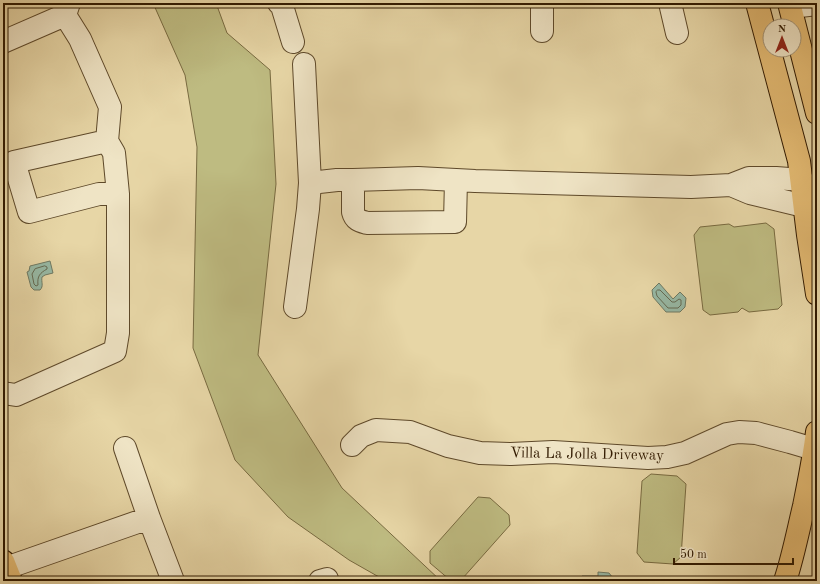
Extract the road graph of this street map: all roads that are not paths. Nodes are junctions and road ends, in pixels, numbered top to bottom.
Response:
1 (279, 3) edge
2 (542, 3) edge
3 (670, 3) edge
4 (757, 3) edge
5 (817, 4) edge
6 (790, 5) edge
7 (67, 9) edge
8 (542, 31) dead end
9 (677, 33) dead end
10 (3, 42) edge
11 (293, 42) dead end
12 (304, 64) dead end
13 (817, 113) edge
14 (107, 141) junction
15 (353, 180) junction
16 (456, 180) junction
17 (809, 180) edge
18 (310, 183) junction
19 (731, 185) junction
20 (118, 194) junction
21 (811, 207) edge
22 (817, 294) edge
23 (295, 307) dead end
24 (3, 394) edge
25 (352, 445) dead end
26 (817, 445) edge
27 (125, 448) dead end
28 (149, 518) junction
29 (6, 570) edge
30 (173, 581) edge
31 (320, 581) edge
32 (327, 581) edge
33 (785, 581) edge

1 - 11 street
2 - 8 street
3 - 9 street
4 - 17 main road
5 - 6 street
6 - 13 main road
7 - 10 street
7 - 14 street
12 - 18 street
14 - 20 street
14 - 20 street
15 - 16 street
15 - 16 street
15 - 18 street
16 - 19 street
17 - 19 street
17 - 21 main road
18 - 23 street
19 - 21 street
20 - 24 street
21 - 22 main road
25 - 26 street, Villa La Jolla Driveway
26 - 33 main road
27 - 28 street
28 - 29 street
28 - 30 street
31 - 32 street

